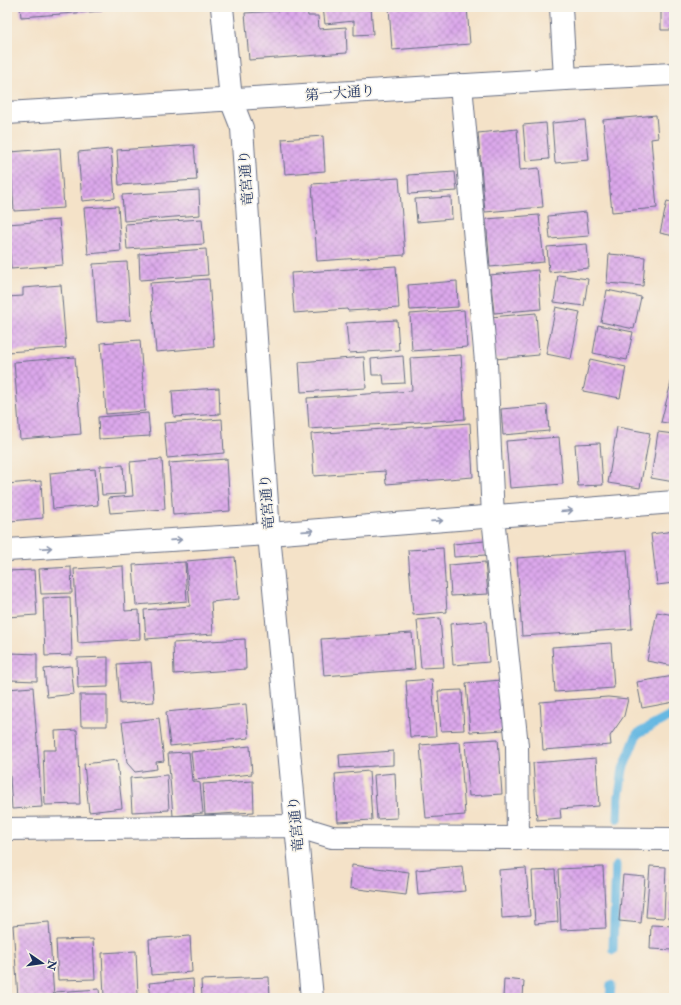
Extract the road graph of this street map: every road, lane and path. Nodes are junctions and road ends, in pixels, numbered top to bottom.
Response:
1 (222, 7) edge
2 (561, 7) edge
3 (674, 74) edge
4 (565, 79) junction
5 (461, 86) junction
6 (231, 100) junction
7 (7, 113) edge
8 (674, 502) edge
9 (493, 516) junction
10 (269, 534) junction
11 (7, 550) edge
12 (296, 826) junction
13 (7, 829) edge
14 (518, 837) junction
15 (674, 839) edge
16 (312, 998) edge

1 - 6 street, 竜宮通り
2 - 4 street
3 - 4 street, 第一大通り
4 - 5 street, 第一大通り
5 - 6 street, 第一大通り
5 - 9 street
6 - 7 street, 第一大通り
6 - 10 street, 竜宮通り
9 -> 8 street
10 -> 9 street
9 - 14 street
11 -> 10 street
10 - 12 street, 竜宮通り
12 - 13 street
12 - 14 street
12 - 16 street, 竜宮通り
14 - 15 street

